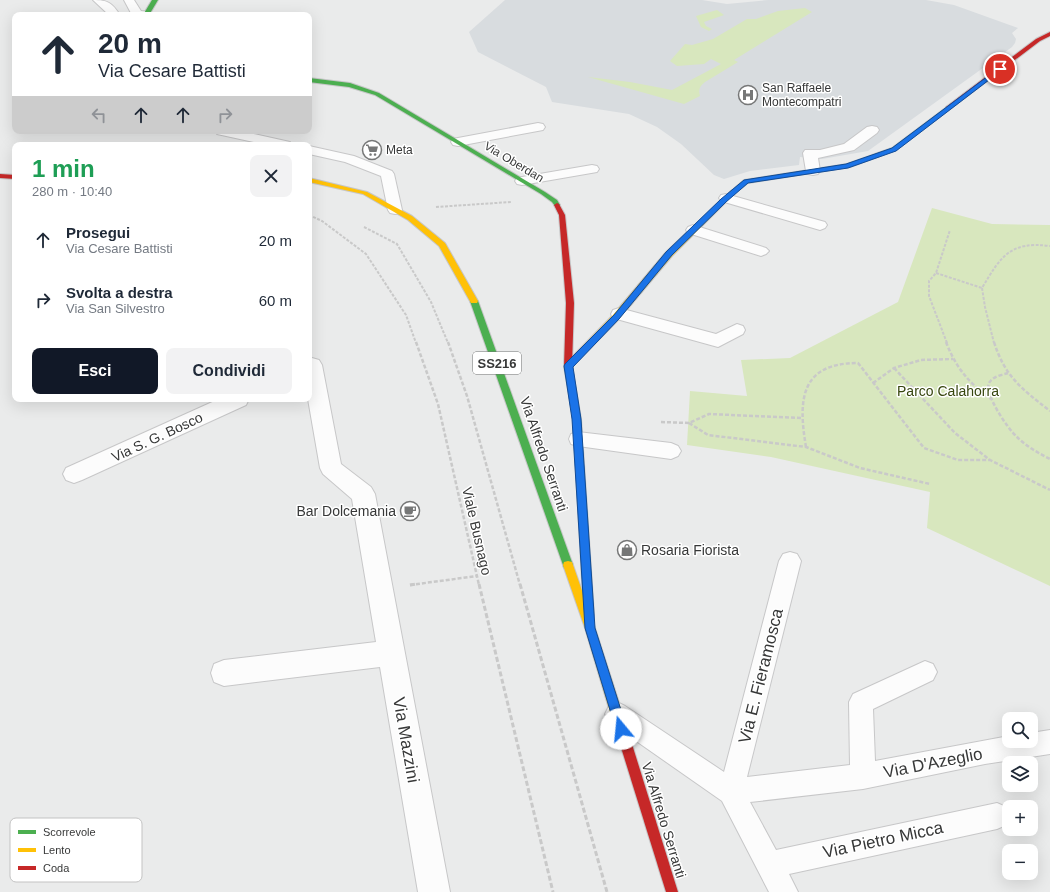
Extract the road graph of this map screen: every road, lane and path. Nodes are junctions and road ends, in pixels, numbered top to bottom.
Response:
1 (98, 0) edge
2 (129, 0) edge
3 (155, 0) edge
4 (113, 12) edge
5 (136, 12) edge
6 (147, 12) edge
7 (1050, 34) edge
8 (312, 80) edge
9 (538, 127) dead end
10 (872, 130) dead end
11 (236, 134) edge
12 (272, 142) edge
13 (458, 142) junction
14 (312, 151) edge
15 (592, 170) dead end
16 (813, 171) junction
17 (0, 176) edge
18 (12, 177) edge
19 (312, 181) edge
20 (522, 181) junction
21 (726, 198) junction
22 (513, 202) dead end
23 (452, 206) dead end
24 (395, 210) junction
25 (312, 217) edge
26 (820, 225) dead end
27 (364, 227) dead end
28 (693, 230) junction
29 (950, 230) dead end
30 (1050, 246) edge
31 (761, 251) dead end
32 (936, 273) junction
33 (982, 288) junction
34 (619, 314) junction
35 (738, 330) dead end
36 (953, 359) junction
37 (312, 365) edge
38 (568, 366) junction
39 (894, 368) junction
40 (1008, 374) junction
41 (873, 383) junction
42 (991, 399) junction
43 (232, 402) edge
44 (1050, 411) edge
45 (801, 418) junction
46 (578, 439) junction
47 (806, 447) junction
48 (671, 451) dead end
49 (1050, 459) edge
50 (990, 460) junction
51 (74, 474) dead end
52 (930, 484) dead end
53 (1050, 490) edge
54 (790, 561) dead end
55 (477, 576) junction
56 (380, 589) junction
57 (590, 628) junction
58 (391, 653) junction
59 (925, 672) dead end
60 (224, 673) dead end
61 (617, 714) junction
62 (1050, 742) edge
63 (863, 776) junction
64 (731, 792) junction
65 (997, 816) dead end
66 (770, 865) junction
67 (434, 892) edge
68 (553, 892) edge
69 (607, 892) edge
70 (672, 892) edge
71 (784, 892) edge

1 - 4 lane
2 - 5 lane
3 - 6 street
7 - 16 street
8 - 13 street, Via Oberdan
9 - 13 lane
10 - 16 lane
11 - 12 lane
13 - 20 street, Via Oberdan
14 - 24 lane
15 - 20 lane
16 - 21 street
17 - 18 street
19 - 24 street, Via Alfredo Serranti / SS216
20 - 38 street, Via Oberdan
21 - 26 lane
21 - 28 street
22 - 23 path
24 - 57 street, Via Alfredo Serranti / SS216
25 - 55 path, Viale Busnago
27 - 69 path
28 - 31 lane
28 - 34 street
29 - 32 path
30 - 33 path
32 - 33 path
32 - 36 path
33 - 40 path
34 - 35 lane
34 - 38 street
36 - 39 path
36 - 42 path
37 - 56 street
38 - 46 street, Via Oberdan
39 - 41 path
39 - 50 path
40 - 42 path
40 - 44 path
41 - 45 path
41 - 50 path
42 - 49 path
43 - 51 street, Via S. G. Bosco
45 - 47 path
45 - 47 path
46 - 48 lane
46 - 57 street, Via Oberdan
47 - 52 path
50 - 53 path
54 - 64 lane, Via E. Fieramosca
55 - 56 path
55 - 68 path, Viale Busnago
56 - 58 street, Via Mazzini
57 - 61 street, Via Alfredo Serranti / SS216
58 - 60 street
58 - 67 street, Via Mazzini
59 - 63 lane
61 - 64 lane
61 - 70 street, Via Alfredo Serranti / SS216
62 - 63 lane, Via D'Azeglio
63 - 64 lane, Via D'Azeglio
64 - 66 lane
65 - 66 lane, Via Pietro Micca
66 - 71 lane

